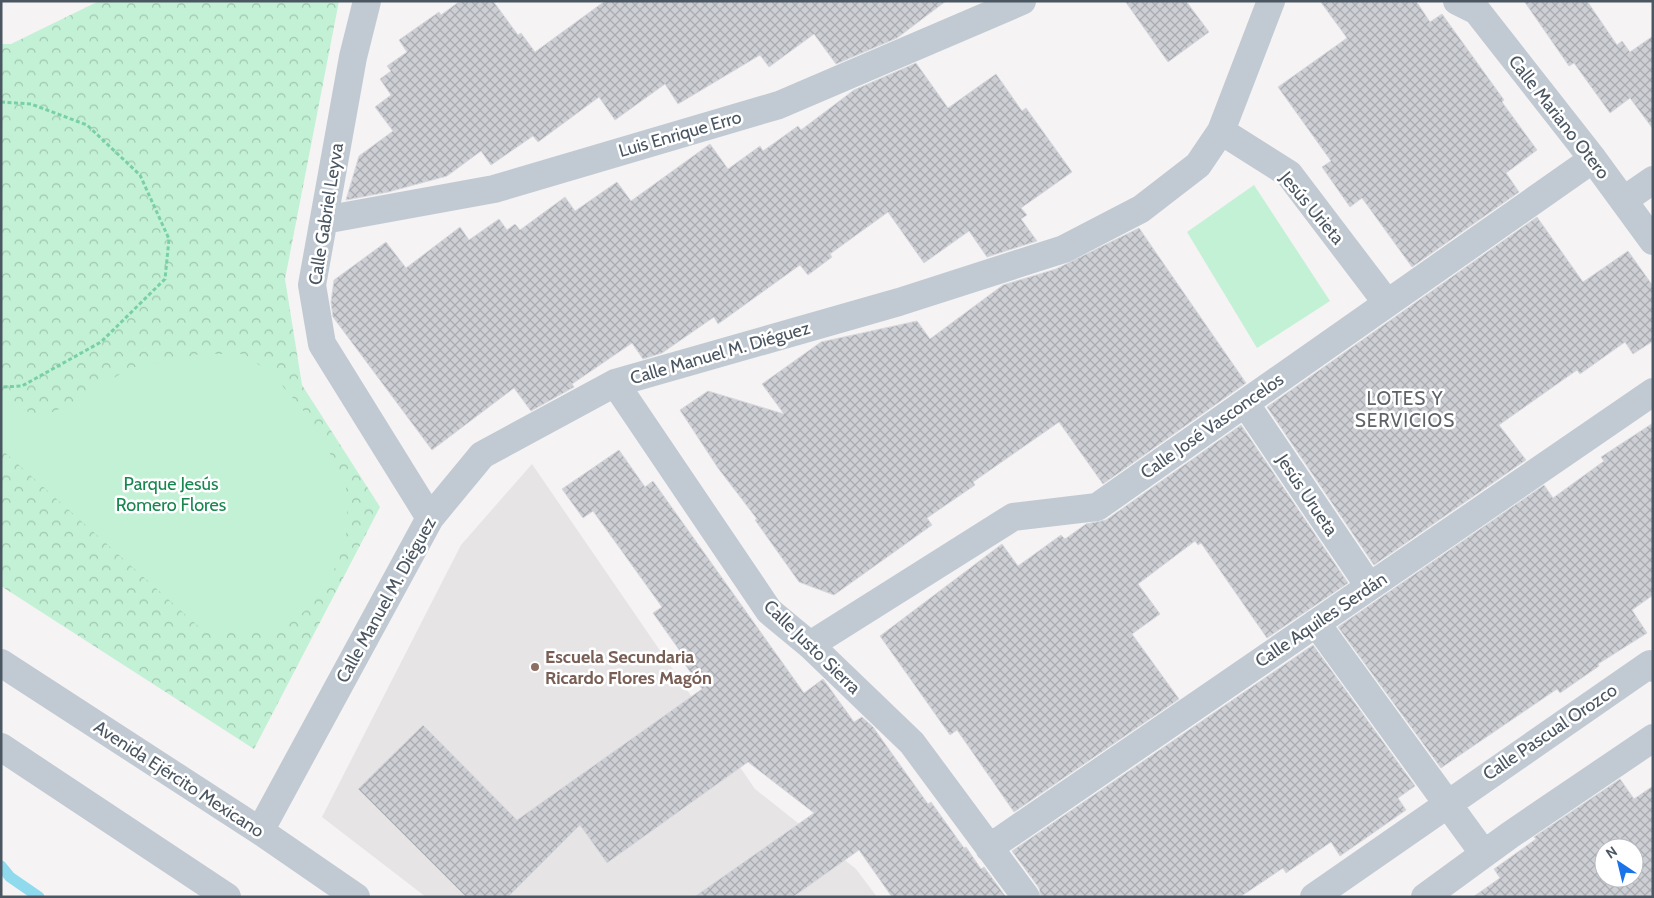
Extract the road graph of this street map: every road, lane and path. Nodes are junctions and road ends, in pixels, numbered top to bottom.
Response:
1 (367, 1) edge
2 (1022, 1) edge
3 (1271, 1) edge
4 (1476, 4) edge
5 (1, 102) edge
6 (1222, 131) junction
7 (1593, 159) junction
8 (1653, 180) edge
9 (1624, 200) junction
10 (324, 220) junction
11 (1653, 241) edge
12 (1387, 303) junction
13 (615, 383) junction
14 (1, 386) edge
15 (1653, 392) edge
16 (1245, 403) junction
17 (430, 518) junction
18 (1370, 586) junction
19 (1316, 623) junction
20 (810, 645) junction
21 (1, 663) edge
22 (1653, 668) edge
23 (1653, 738) edge
24 (1, 747) edge
25 (1447, 803) junction
26 (260, 831) junction
27 (989, 848) junction
28 (1484, 854) junction
29 (226, 897) edge
30 (356, 897) edge
31 (1026, 897) edge
32 (1314, 897) edge
33 (1425, 897) edge

1 - 10 street, Calle Gabriel Leyva
2 - 10 street, Luis Enrique Erro
3 - 6 street, Calle Manuel M. Diéguez
4 - 7 street, Calle Mariano Otero
5 - 14 path
6 - 12 street, Jesús Urieta
6 - 13 street, Calle Manuel M. Diéguez
7 - 9 street, Calle Mariano Otero
7 - 12 street, Calle José Vasconcelos
8 - 9 street
9 - 11 street, Calle Mariano Otero
10 - 17 street, Calle Gabriel Leyva
12 - 16 street, Calle José Vasconcelos
13 - 17 street, Calle Manuel M. Diéguez
13 - 20 street, Calle Justo Sierra
15 - 18 street, Calle Aquiles Serdán
16 - 18 street, Jesús Urueta
16 - 20 street, Calle José Vasconcelos
17 - 26 street, Calle Manuel M. Diéguez
18 - 19 street, Calle Aquiles Serdán
19 - 25 street
19 - 27 street, Calle Aquiles Serdán
20 - 27 street, Calle Justo Sierra
21 - 26 street, Avenida Ejército Mexicano
22 - 25 street, Calle Pascual Orozco
23 - 28 street
24 - 29 street
25 - 28 street
25 - 32 street, Calle Pascual Orozco
26 - 30 street, Avenida Ejército Mexicano
27 - 31 street, Calle Justo Sierra
28 - 33 street

